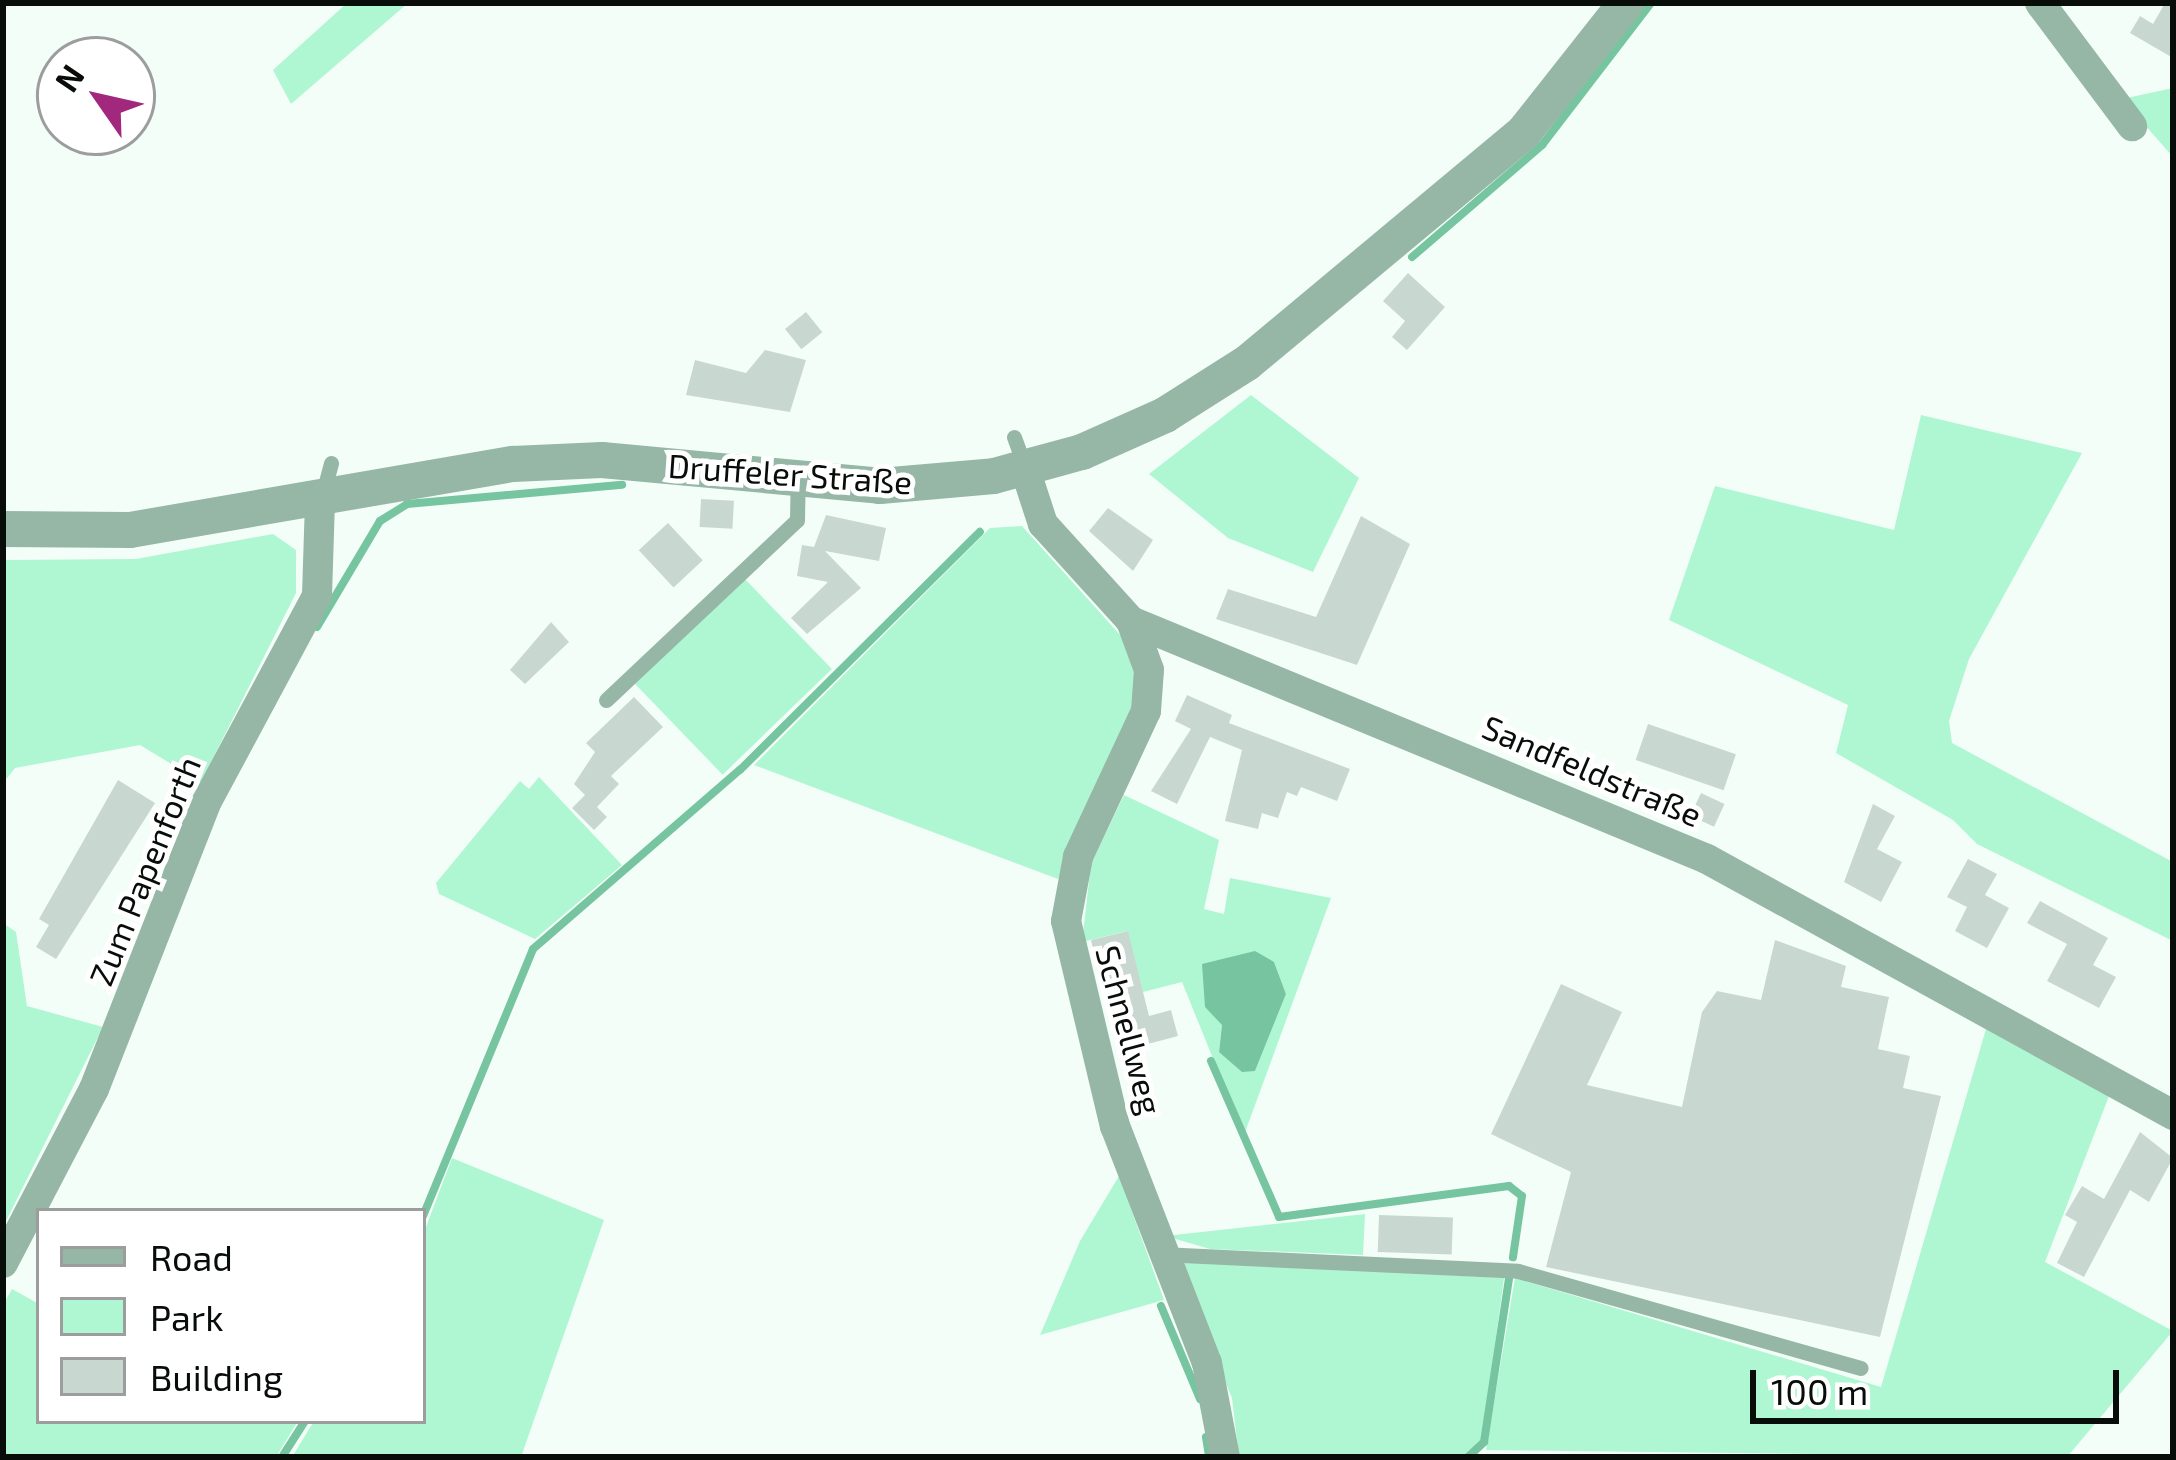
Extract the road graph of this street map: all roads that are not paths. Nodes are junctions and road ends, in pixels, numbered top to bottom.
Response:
1 (1626, 3) edge
2 (2040, 3) edge
3 (2132, 126) dead end
4 (1020, 453) junction
5 (326, 480) junction
6 (798, 481) junction
7 (3, 529) edge
8 (1131, 621) junction
9 (606, 700) dead end
10 (2173, 1115) edge
11 (1159, 1254) junction
12 (3, 1263) edge
13 (1861, 1368) dead end
14 (1226, 1457) edge

1 - 4 street, Druffeler Straße
2 - 3 street
4 - 6 street, Druffeler Straße
4 - 8 street, Sandfeldstraße
5 - 6 street, Druffeler Straße
5 - 7 street, Druffeler Straße
5 - 12 street, Zum Papenforth
6 - 9 lane
8 - 10 street, Sandfeldstraße
8 - 11 street, Schnellweg
11 - 13 lane
11 - 14 street, Schnellweg

